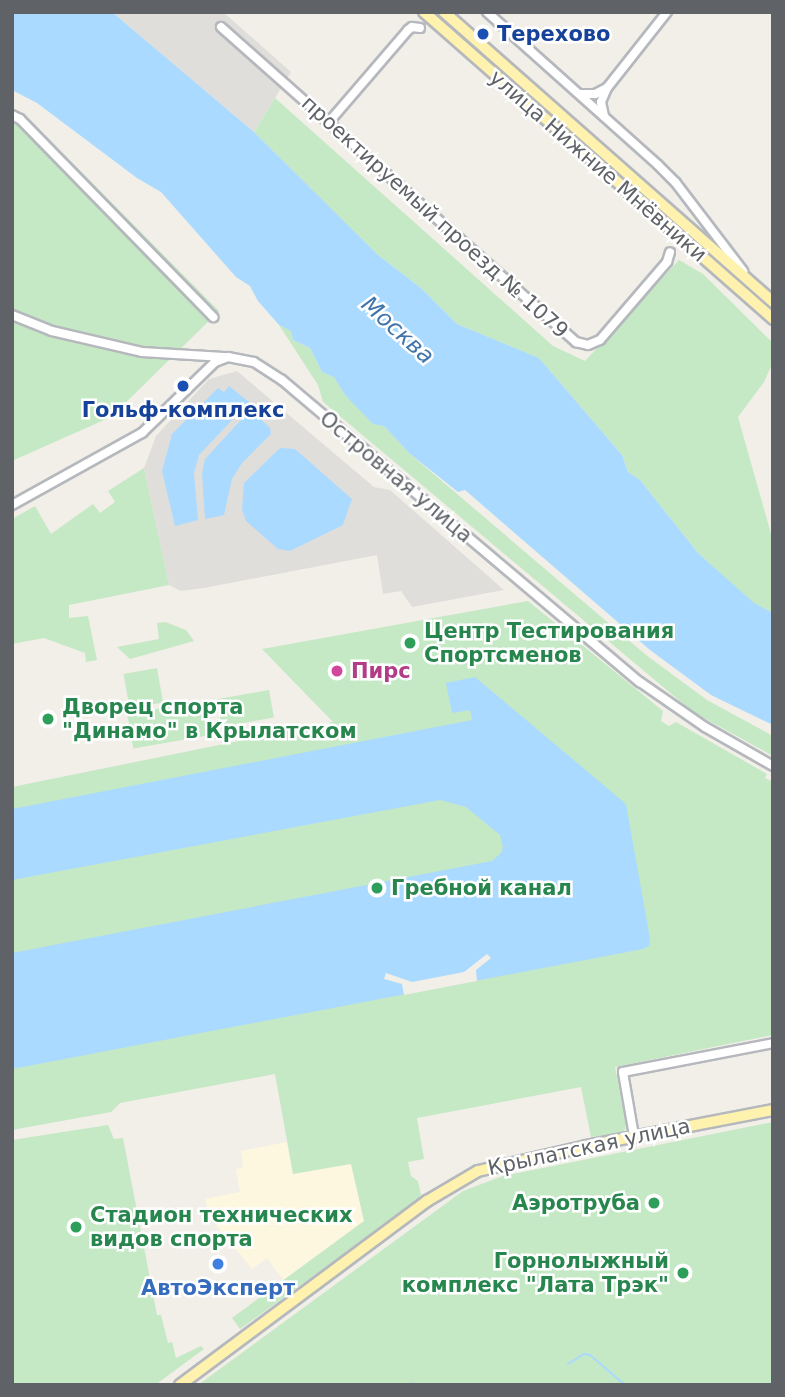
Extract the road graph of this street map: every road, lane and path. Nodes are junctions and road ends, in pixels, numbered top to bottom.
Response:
1 (424, 12) edge
2 (444, 12) edge
3 (487, 12) edge
4 (667, 12) edge
5 (221, 27) dead end
6 (420, 28) dead end
7 (607, 88) junction
8 (578, 94) junction
9 (12, 114) edge
10 (604, 117) junction
11 (329, 122) junction
12 (670, 252) dead end
13 (758, 290) junction
14 (773, 302) edge
15 (12, 315) edge
16 (213, 317) dead end
17 (773, 319) edge
18 (247, 353) dead end
19 (228, 357) junction
20 (254, 362) junction
21 (12, 505) edge
22 (773, 766) edge
23 (773, 1043) edge
24 (773, 1110) edge
25 (634, 1136) junction
26 (180, 1385) edge

1 - 17 main road, улица Нижние Мнёвники
2 - 13 main road, улица Нижние Мнёвники
3 - 8 street
4 - 7 street
5 - 11 street, проектируемый проезд № 1079
6 - 11 street
7 - 8 street
7 - 10 street
8 - 10 street
9 - 16 street
10 - 13 street
11 - 12 street, проектируемый проезд № 1079
13 - 14 main road, улица Нижние Мнёвники
15 - 19 street, Островная улица
18 - 20 street
19 - 20 street, Островная улица
19 - 21 street
20 - 22 street, Островная улица
23 - 25 street
24 - 25 main road, Крылатская улица
25 - 26 main road, Крылатская улица

